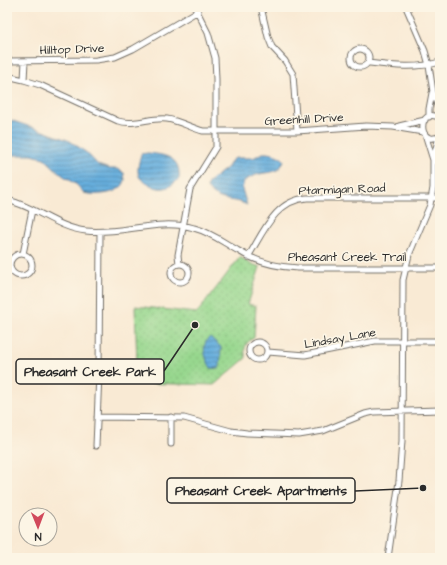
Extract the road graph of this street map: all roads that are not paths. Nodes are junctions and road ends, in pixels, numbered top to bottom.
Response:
1 (261, 7) edge
2 (406, 7) edge
3 (196, 9) edge
4 (7, 60) edge
5 (25, 61) junction
6 (368, 62) dead end
7 (440, 62) edge
8 (429, 65) junction
9 (7, 76) edge
10 (24, 80) junction
11 (433, 92) junction
12 (440, 114) edge
13 (427, 118) junction
14 (440, 118) edge
15 (392, 127) junction
16 (216, 131) junction
17 (297, 131) junction
18 (424, 133) junction
19 (439, 136) edge
20 (433, 160) junction
21 (432, 198) junction
22 (440, 198) edge
23 (7, 200) edge
24 (32, 210) junction
25 (183, 225) junction
26 (100, 232) junction
27 (23, 254) junction
28 (248, 257) junction
29 (178, 264) dead end
30 (405, 268) junction
31 (440, 268) edge
32 (403, 340) junction
33 (440, 340) edge
34 (268, 352) dead end
35 (402, 410) junction
36 (440, 410) edge
37 (97, 417) junction
38 (171, 417) junction
39 (171, 444) dead end
40 (96, 446) dead end
41 (388, 558) edge

1 - 17 street
2 - 8 street
3 - 5 street, Hilltop Drive
3 - 16 street
4 - 5 street, Hilltop Drive
5 - 10 street
6 - 8 street
7 - 8 street
8 - 11 street
9 - 10 street, Greenhill Drive
10 - 16 street, Greenhill Drive
11 - 12 street
11 - 13 street
13 - 14 street, Greenhill Drive
13 - 15 street, Greenhill Drive
13 - 18 street
15 - 17 street, Greenhill Drive
15 - 18 street, Greenhill Drive
16 - 17 street, Greenhill Drive
16 - 25 street
18 - 19 street, Greenhill Drive
18 - 20 street
19 - 20 street
20 - 21 street
21 - 22 street, Ptarmigan Road
21 - 28 street, Ptarmigan Road
21 - 30 street
23 - 24 street, Pheasant Creek Trail
24 - 26 street, Pheasant Creek Trail
24 - 27 street
25 - 26 street, Pheasant Creek Trail
25 - 28 street, Pheasant Creek Trail
25 - 29 street
26 - 37 street
27 - 27 street
28 - 30 street, Pheasant Creek Trail
30 - 31 street, Pheasant Creek Trail
30 - 32 street
32 - 33 street, Lindsay Lane
32 - 34 street, Lindsay Lane
32 - 35 street
35 - 36 street
35 - 38 street
35 - 41 street
37 - 38 street
37 - 40 street
38 - 39 street

